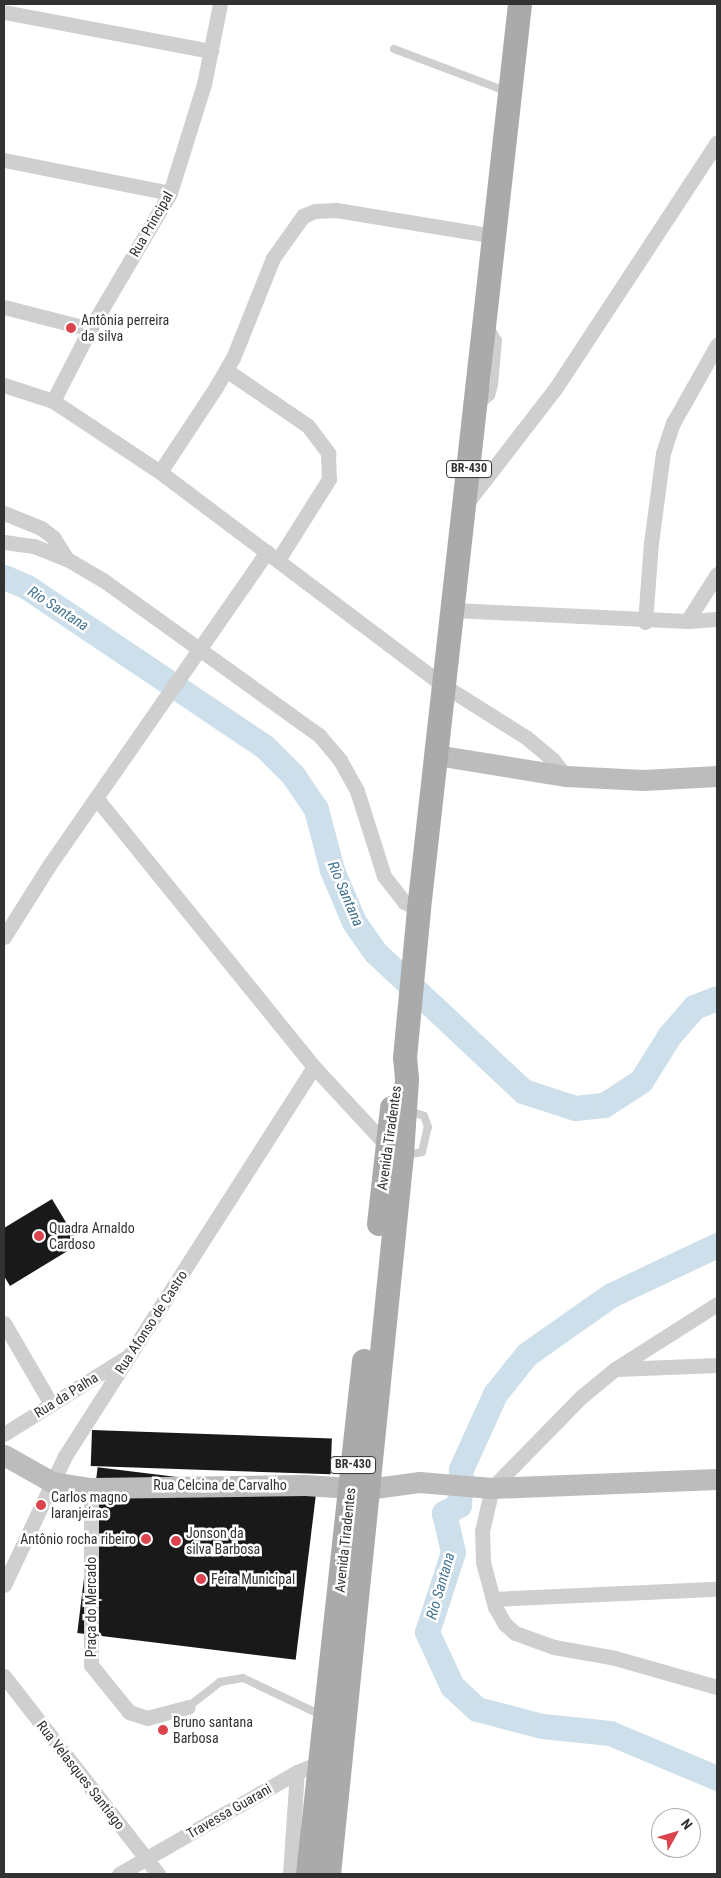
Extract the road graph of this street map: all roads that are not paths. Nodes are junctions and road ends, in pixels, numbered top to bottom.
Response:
1 (220, 4) edge
2 (520, 4) edge
3 (5, 11) edge
4 (394, 48) dead end
5 (211, 51) junction
6 (509, 92) junction
7 (715, 152) edge
8 (4, 160) edge
9 (170, 193) junction
10 (494, 236) junction
11 (4, 308) edge
12 (90, 329) junction
13 (717, 345) edge
14 (226, 370) junction
15 (4, 385) edge
16 (53, 402) junction
17 (160, 472) junction
18 (466, 504) junction
19 (4, 513) edge
20 (4, 542) edge
21 (272, 556) junction
22 (67, 559) junction
23 (717, 574) edge
24 (453, 610) junction
25 (717, 619) edge
26 (687, 621) junction
27 (644, 622) junction
28 (199, 648) junction
29 (443, 686) junction
30 (436, 755) junction
31 (566, 776) junction
32 (717, 776) edge
33 (97, 799) junction
34 (419, 909) junction
35 (4, 937) edge
36 (314, 1067) junction
37 (399, 1108) junction
38 (394, 1151) junction
39 (717, 1304) edge
40 (4, 1323) edge
41 (129, 1356) junction
42 (717, 1365) edge
43 (615, 1369) junction
44 (51, 1404) junction
45 (4, 1434) edge
46 (4, 1455) edge
47 (717, 1479) edge
48 (52, 1482) junction
49 (91, 1488) junction
50 (359, 1488) junction
51 (492, 1488) junction
52 (4, 1585) edge
53 (717, 1589) edge
54 (493, 1599) junction
55 (4, 1676) edge
56 (717, 1687) edge
57 (188, 1707) joint
58 (325, 1717) junction
59 (331, 1759) junction
60 (297, 1772) junction
61 (145, 1858) junction
62 (119, 1874) edge
63 (158, 1874) edge
64 (290, 1874) edge
65 (308, 1874) edge
66 (329, 1874) edge

1 - 5 street, Rua Principal
2 - 6 main road, BR-430
3 - 5 street
4 - 6 lane
5 - 9 street, Rua Principal
6 - 10 main road, BR-430
7 - 18 street
8 - 9 street
9 - 12 street, Rua Principal
10 - 14 street
10 - 18 main road, BR-430
11 - 12 street
12 - 16 street, Rua Principal
13 - 27 street
14 - 17 street
14 - 21 street
15 - 16 street
16 - 17 street
17 - 21 street
18 - 24 main road, BR-430
19 - 22 street
20 - 22 street
21 - 28 street
21 - 29 street
22 - 28 street
23 - 26 street
24 - 27 street
24 - 29 main road, BR-430
25 - 26 street
26 - 27 street
28 - 33 street
28 - 34 street
29 - 30 main road, BR-430
29 - 31 street
30 - 31 street
30 - 34 main road, BR-430
31 - 32 street
33 - 35 street
33 - 36 street
34 - 37 main road, Avenida Tiradentes / BR-430
36 - 38 street
36 - 41 street, Rua Afonso de Castro
37 - 38 main road, Avenida Tiradentes / BR-430
37 - 38 lane
38 - 50 main road, BR-430
39 - 43 street
40 - 44 street
41 - 44 street, Rua da Palha
41 - 48 street, Rua Afonso de Castro
42 - 43 street
43 - 51 street
44 - 45 street, Rua da Palha
46 - 48 street, Rua Celcina de Carvalho
47 - 51 street, Rua Celcina de Carvalho
48 - 49 street, Rua Celcina de Carvalho
48 - 52 street, Rua Afonso de Castro
49 - 50 street, Rua Celcina de Carvalho
49 - 57 street, Praça do Mercado
50 - 51 street, Rua Celcina de Carvalho
50 - 58 main road, Avenida Tiradentes / BR-430
50 - 59 main road, BR-430
51 - 54 street
53 - 54 street
54 - 56 street
55 - 61 street, Rua Velasques Santiago
57 - 58 lane
58 - 59 main road, Avenida Tiradentes / BR-430
59 - 60 street, Travessa Guarani
59 - 65 main road, Avenida Tiradentes / BR-430
59 - 66 main road, BR-430
60 - 61 street, Travessa Guarani
60 - 64 street
61 - 62 street, Travessa Guarani
61 - 63 street, Rua Velasques Santiago

